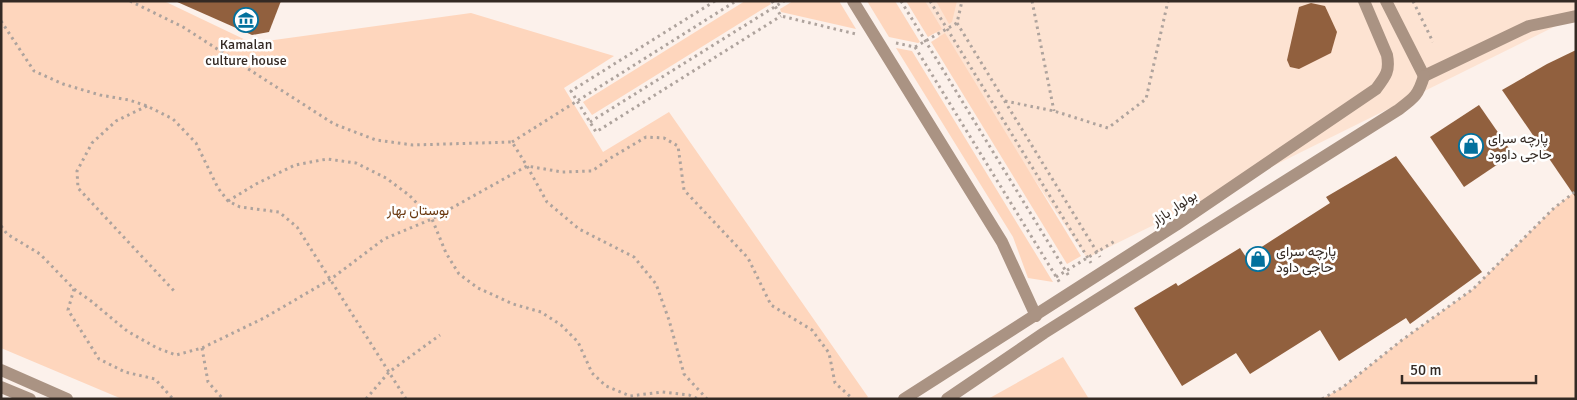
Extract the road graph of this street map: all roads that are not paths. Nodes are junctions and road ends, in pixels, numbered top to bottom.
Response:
1 (853, 1) edge
2 (1364, 1) edge
3 (1386, 1) edge
4 (1576, 16) edge
5 (1424, 76) junction
6 (1036, 316) junction
7 (1, 370) edge
8 (1, 387) edge
9 (30, 399) edge
10 (68, 399) edge
11 (904, 399) edge
12 (947, 399) edge

1 - 6 street
2 - 6 street, بولوار بازار
3 - 5 street
4 - 5 street
5 - 12 street
6 - 11 street, بولوار بازار
7 - 10 street
8 - 9 street

